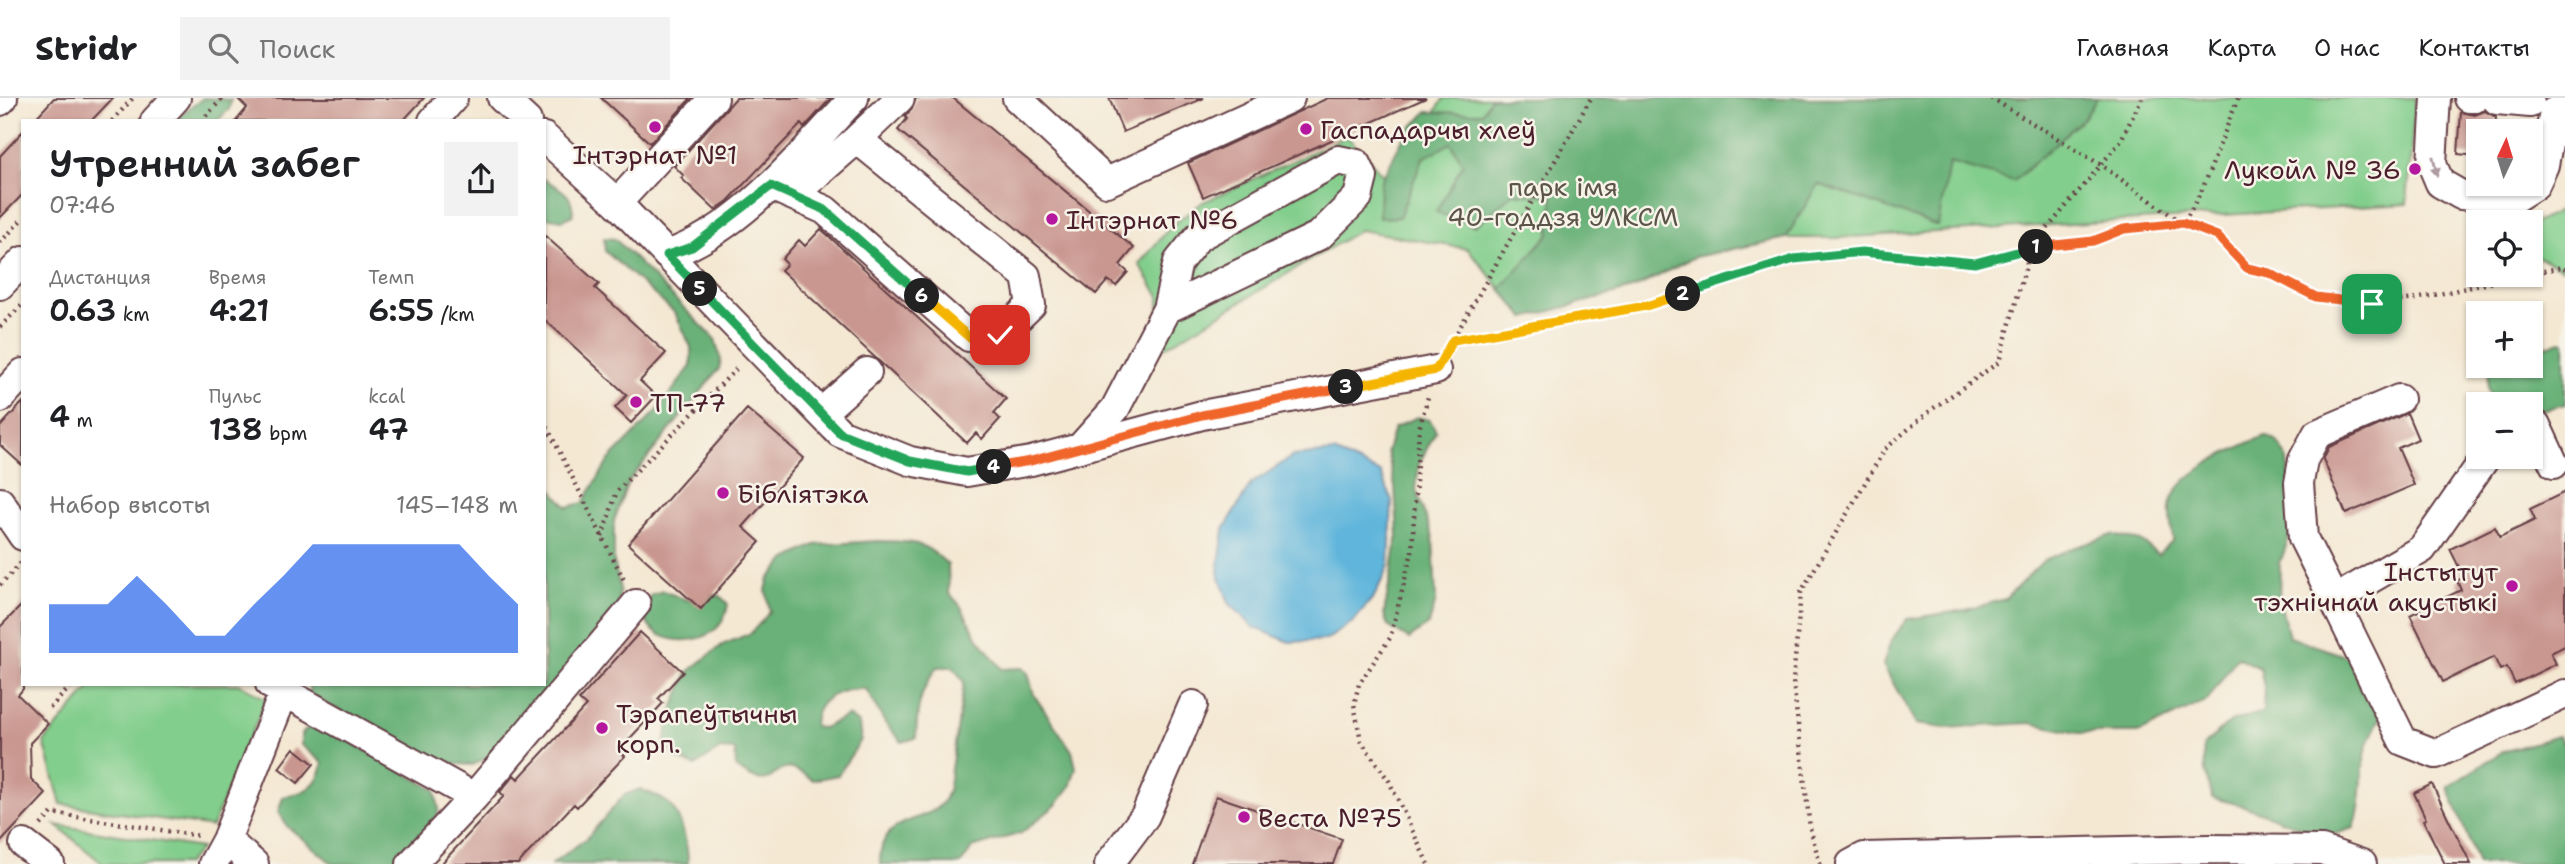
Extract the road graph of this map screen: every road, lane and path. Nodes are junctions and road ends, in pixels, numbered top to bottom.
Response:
1 (133, 98) edge
2 (176, 98) edge
3 (223, 98) edge
4 (453, 98) edge
5 (502, 98) edge
6 (714, 98) edge
7 (854, 98) edge
8 (900, 98) edge
9 (1017, 98) edge
10 (1290, 98) edge
11 (1591, 98) edge
12 (1991, 98) edge
13 (2142, 98) edge
14 (2238, 98) edge
15 (2436, 98) edge
16 (2469, 98) edge
17 (2486, 99) edge
18 (2544, 105) edge
19 (114, 119) edge
20 (157, 119) edge
21 (203, 119) edge
22 (435, 119) edge
23 (525, 119) edge
24 (546, 139) edge
25 (858, 139) junction
26 (2101, 165) junction
27 (782, 191) junction
28 (617, 203) junction
29 (21, 220) edge
30 (2183, 223) junction
31 (0, 243) edge
32 (2031, 248) junction
33 (667, 255) junction
34 (21, 263) edge
35 (2565, 269) edge
36 (2543, 271) edge
37 (0, 285) edge
38 (2470, 287) edge
39 (21, 306) edge
40 (1167, 309) junction
41 (0, 327) edge
42 (1453, 340) junction
43 (739, 366) dead end
44 (1436, 370) junction
45 (867, 372) dead end
46 (21, 375) edge
47 (0, 398) edge
48 (2399, 399) dead end
49 (821, 413) junction
50 (546, 425) edge
51 (2543, 440) edge
52 (1080, 448) junction
53 (2554, 464) dead end
54 (2478, 469) edge
55 (0, 502) edge
56 (21, 533) edge
57 (603, 537) junction
58 (21, 563) edge
59 (0, 585) edge
60 (2334, 600) junction
61 (636, 604) joint
62 (71, 686) edge
63 (280, 687) edge
64 (2565, 694) edge
65 (1193, 705) dead end
66 (51, 708) dead end
67 (474, 797) junction
68 (24, 844) joint
69 (219, 852) edge
70 (50, 864) edge
71 (254, 864) edge
72 (411, 864) edge
73 (1109, 864) edge
74 (1428, 864) edge
75 (1819, 864) edge
76 (1851, 864) edge
77 (2362, 864) edge

1 - 19 path
2 - 20 street
3 - 21 path
4 - 22 street
5 - 23 street
6 - 28 street
7 - 27 street
8 - 25 street
9 - 10 street
11 - 42 path
12 - 26 path
13 - 26 path
14 - 30 path
15 -> 18 street
16 - 17 street
17 - 18 street
24 - 28 street
25 - 27 street
25 - 27 street
26 - 30 path
26 - 32 path
27 - 33 street
28 - 33 street
29 - 31 path
30 - 32 path
30 - 38 path
32 - 42 path
32 - 75 path
33 - 49 street
34 - 37 street
35 - 36 path
39 - 41 path
40 - 40 street
40 - 52 street
42 - 44 path
43 - 57 path
44 - 52 street
44 - 74 path
45 - 49 street
46 - 47 street
48 - 60 street
49 - 52 street
50 - 57 path
51 - 53 street
54 - 60 street
55 - 56 street
57 - 61 path
58 - 59 path
60 - 64 street
61 - 67 street
62 - 66 path
63 - 67 street
63 - 69 street
65 - 73 street
67 - 72 street
68 - 69 path
68 - 70 street
69 - 71 street
76 - 77 street

